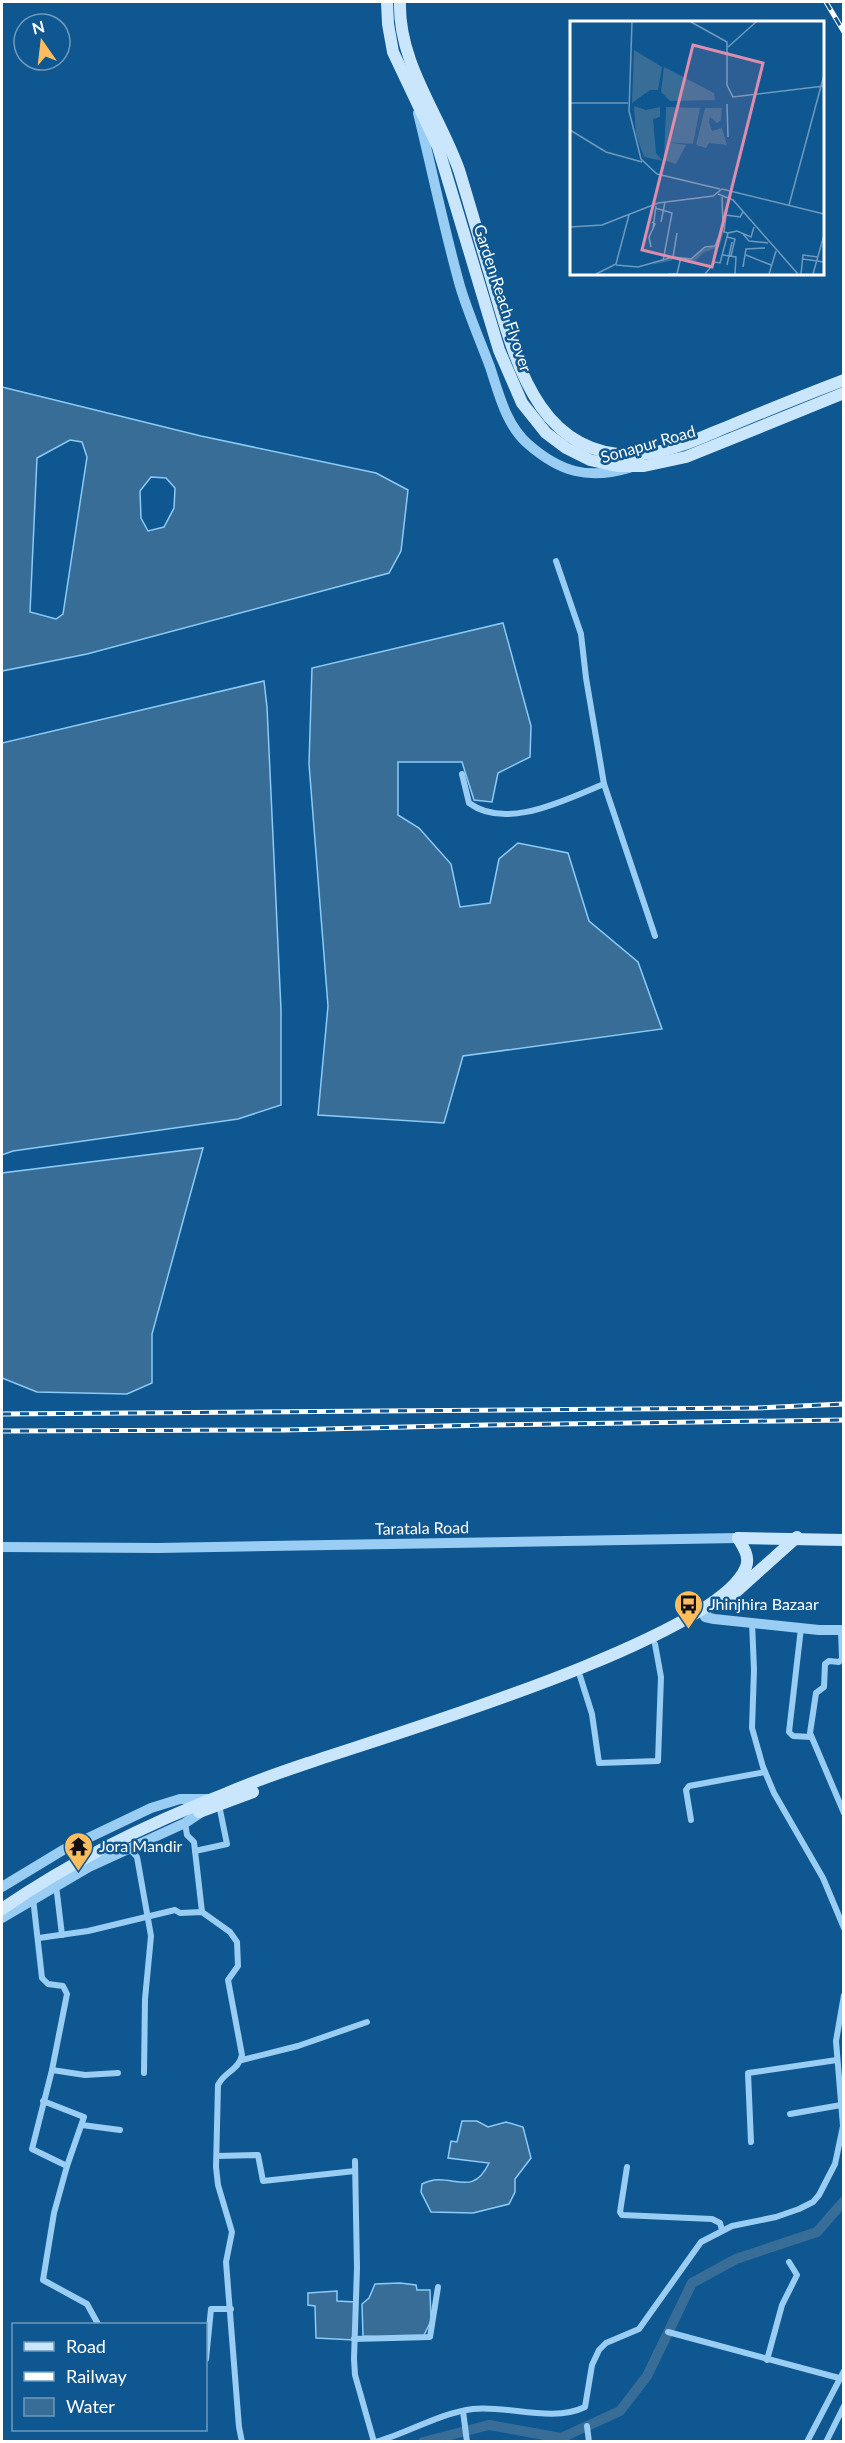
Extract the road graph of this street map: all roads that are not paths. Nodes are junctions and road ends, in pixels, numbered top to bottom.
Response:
1 (387, 2) edge
2 (399, 2) edge
3 (843, 380) edge
4 (843, 392) edge
5 (556, 561) dead end
6 (462, 774) dead end
7 (604, 784) junction
8 (655, 936) dead end
9 (797, 1537) junction
10 (738, 1538) junction
11 (843, 1540) edge
12 (2, 1547) edge
13 (706, 1611) junction
14 (752, 1622) junction
15 (801, 1628) junction
16 (842, 1630) edge
17 (655, 1644) junction
18 (580, 1676) junction
19 (811, 1737) junction
20 (765, 1772) junction
21 (215, 1802) junction
22 (203, 1811) junction
23 (843, 1813) edge
24 (691, 1820) dead end
25 (162, 1821) junction
26 (185, 1823) junction
27 (129, 1847) junction
28 (195, 1851) junction
29 (56, 1884) junction
30 (2, 1887) edge
31 (33, 1897) junction
32 (2, 1909) edge
33 (202, 1912) junction
34 (840, 1914) edge
35 (147, 1916) junction
36 (2, 1918) edge
37 (843, 1928) edge
38 (62, 1935) junction
39 (39, 1938) junction
40 (843, 1995) edge
41 (367, 2022) dead end
42 (242, 2060) junction
43 (837, 2060) junction
44 (52, 2070) junction
45 (118, 2073) dead end
46 (144, 2073) dead end
47 (43, 2101) junction
48 (841, 2105) junction
49 (790, 2114) dead end
50 (82, 2125) junction
51 (120, 2130) dead end
52 (751, 2142) dead end
53 (217, 2156) junction
54 (355, 2161) dead end
55 (67, 2166) junction
56 (627, 2167) dead end
57 (355, 2171) junction
58 (722, 2230) junction
59 (789, 2262) dead end
60 (438, 2287) dead end
61 (231, 2308) junction
62 (97, 2323) edge
63 (668, 2332) dead end
64 (354, 2339) junction
65 (207, 2349) edge
66 (767, 2360) junction
67 (843, 2371) edge
68 (839, 2378) junction
69 (843, 2406) edge
70 (463, 2413) junction
71 (587, 2426) dead end
72 (242, 2442) edge
73 (375, 2442) edge
74 (467, 2442) edge
75 (589, 2442) edge
76 (807, 2442) edge
77 (826, 2442) edge

1 - 4 main road, Garden Reach Flyover
2 - 3 main road, Garden Reach Flyover
2 - 4 street, Sonapur Road
5 - 7 street
6 - 7 street
7 - 8 street
9 - 10 main road, Taratala Road
9 - 11 main road, Taratala Road
9 - 13 main road
10 - 12 street, Taratala Road
10 - 13 main road
13 - 14 street
13 - 17 main road
13 - 21 main road
14 - 15 street
14 - 20 street
15 - 16 street
15 - 19 street
16 - 19 street
17 - 18 main road
17 - 18 street
18 - 21 main road
19 - 23 street
20 - 24 street
20 - 34 street
21 - 22 main road
21 - 25 main road
21 - 28 street
21 - 30 street
22 - 25 main road
22 - 26 street
25 - 32 main road
26 - 27 street
26 - 28 street
27 - 29 street
27 - 35 street
28 - 33 street
29 - 31 street
29 - 38 street
31 - 36 street
31 - 39 street
33 - 35 street
33 - 42 street
34 - 37 street
35 - 38 street
35 - 46 street
38 - 39 street
39 - 44 street
40 - 43 street
41 - 42 street
42 - 53 street
43 - 48 street
43 - 52 street
44 - 45 street
44 - 47 street
47 - 50 street
47 - 55 street
48 - 49 street
48 - 58 street
50 - 51 street
50 - 55 street
53 - 57 street
53 - 61 street
54 - 57 street
55 - 62 street
56 - 58 street
57 - 64 street
58 - 70 street
59 - 66 street
60 - 64 street
61 - 65 street
61 - 72 street
63 - 66 street
64 - 73 street
66 - 68 street
67 - 68 street
68 - 76 street
69 - 77 street
70 - 73 street
70 - 74 street
71 - 75 street

